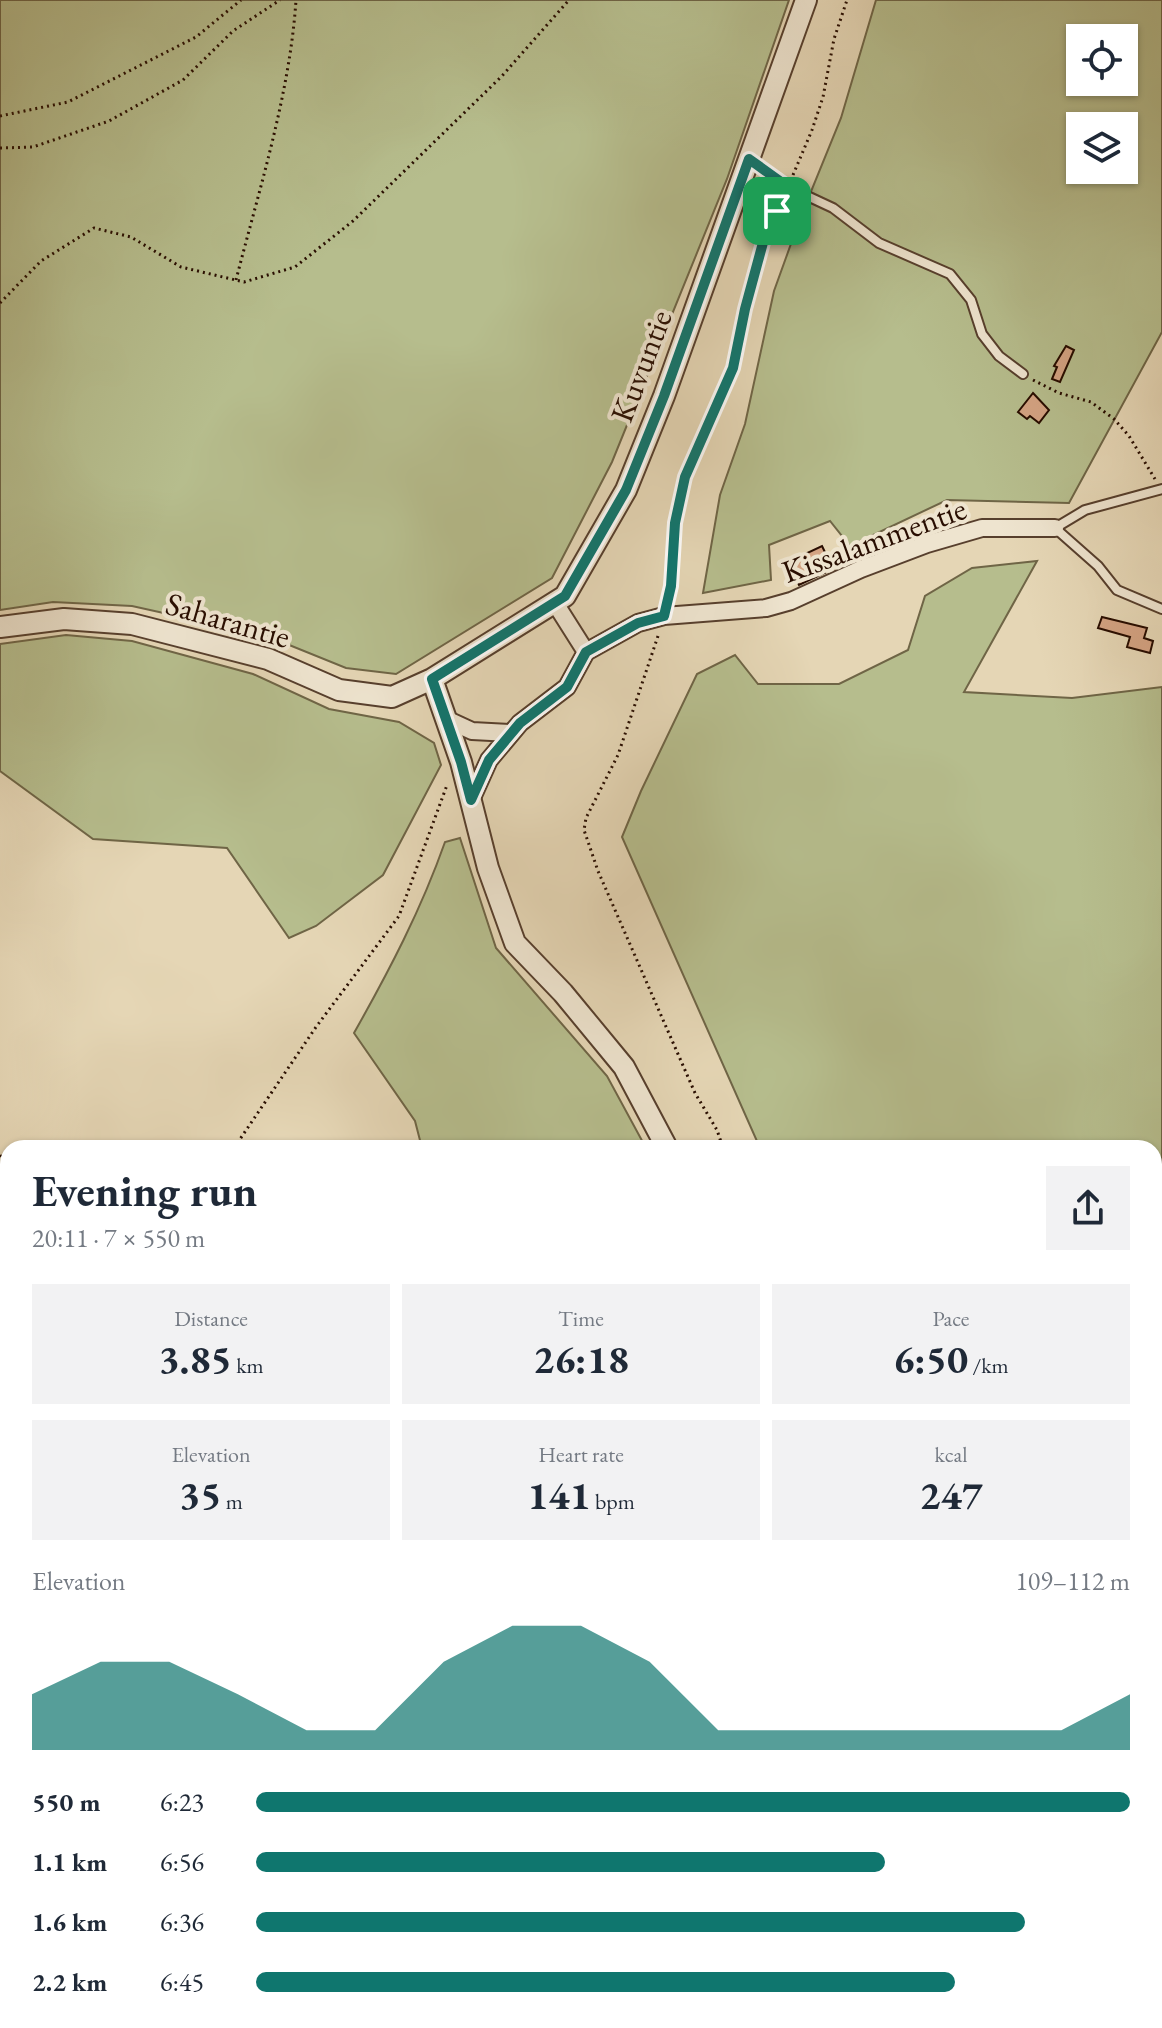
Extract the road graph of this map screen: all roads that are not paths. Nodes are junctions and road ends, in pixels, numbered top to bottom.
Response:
1 (806, 0) edge
2 (749, 159) junction
3 (1023, 374) road end
4 (1162, 489) edge
5 (1055, 528) junction
6 (555, 603) junction
7 (1162, 609) edge
8 (0, 627) edge
9 (586, 652) junction
10 (432, 679) junction
11 (446, 719) junction
12 (511, 733) junction
13 (471, 800) junction
14 (663, 1140) edge

1 - 2 street, Kuvuntie
2 - 3 lane
2 - 6 street, Kuvuntie
4 - 5 lane
5 - 7 lane
5 - 9 street, Kissalammentie
6 - 9 street
6 - 10 street, Kuvuntie
8 - 10 street, Saharantie
9 - 12 street
10 - 11 street
11 - 12 street
11 - 13 street
12 - 13 street
13 - 14 street

